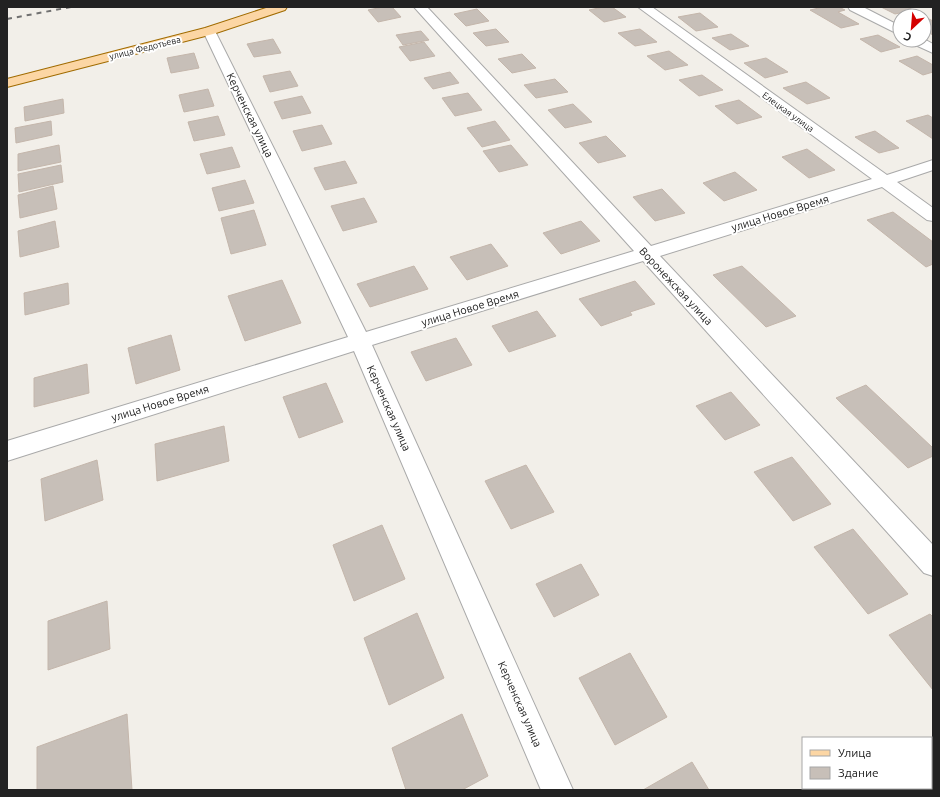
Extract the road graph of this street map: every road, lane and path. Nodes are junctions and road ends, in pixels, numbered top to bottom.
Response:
1 (281, 7) edge
2 (420, 7) edge
3 (644, 7) edge
4 (854, 7) edge
5 (892, 27) edge
6 (209, 31) junction
7 (7, 83) edge
8 (933, 165) edge
9 (884, 181) junction
10 (933, 216) edge
11 (647, 254) junction
12 (360, 341) junction
13 (7, 451) edge
14 (933, 564) edge
15 (557, 790) edge

1 - 6 main road, улица Федотьева
2 - 11 street, Воронежская улица
3 - 9 street, Елецкая улица
4 - 5 street
6 - 7 main road, улица Федотьева
6 - 12 street, Керченская улица
8 - 9 street, улица Новое Время
9 - 10 street, Елецкая улица
9 - 11 street, улица Новое Время
11 - 12 street, улица Новое Время
11 - 14 street, Воронежская улица
12 - 13 street, улица Новое Время
12 - 15 street, Керченская улица

